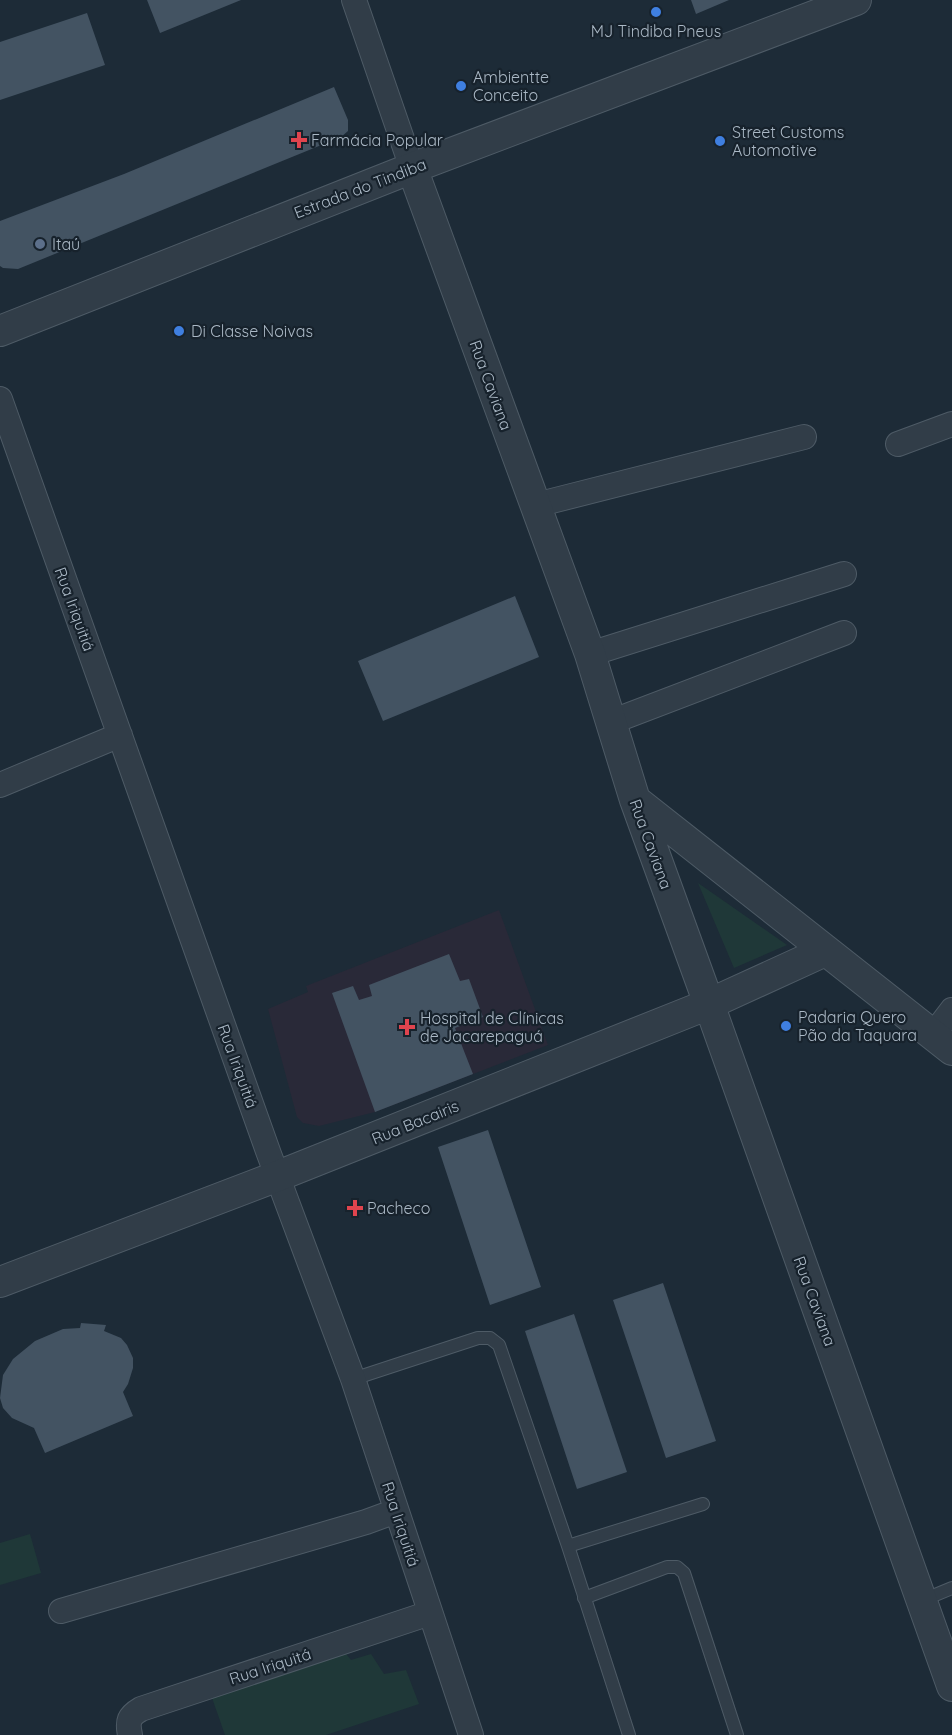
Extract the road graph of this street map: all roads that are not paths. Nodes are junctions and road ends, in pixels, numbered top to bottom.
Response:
1 (354, 0) edge
2 (856, 0) edge
3 (412, 168) junction
4 (0, 331) edge
5 (0, 399) edge
6 (952, 423) edge
7 (804, 437) dead end
8 (898, 444) dead end
9 (536, 505) junction
10 (844, 574) dead end
11 (844, 633) dead end
12 (590, 654) junction
13 (611, 722) junction
14 (120, 735) junction
15 (0, 785) edge
16 (635, 800) junction
17 (825, 951) junction
18 (710, 1004) junction
19 (952, 1010) edge
20 (943, 1043) edge
21 (278, 1176) junction
22 (0, 1282) edge
23 (352, 1379) junction
24 (703, 1504) dead end
25 (396, 1511) junction
26 (568, 1546) junction
27 (952, 1588) edge
28 (584, 1598) junction
29 (921, 1600) junction
30 (61, 1611) dead end
31 (430, 1613) junction
32 (952, 1686) edge
33 (130, 1735) edge
34 (471, 1735) edge
35 (629, 1735) edge
36 (737, 1735) edge

1 - 3 street, Rua Caviana
2 - 3 street, Estrada do Tindiba
3 - 4 street, Estrada do Tindiba
3 - 9 street, Rua Caviana
5 - 14 street, Rua Iriquitiá
6 - 8 street
7 - 9 street
9 - 12 street, Rua Caviana
10 - 12 street
11 - 13 street
12 - 13 street, Rua Caviana
13 - 16 street, Rua Caviana
14 - 15 street
14 - 21 street, Rua Iriquitiá
16 - 17 street
16 - 18 street, Rua Caviana
17 - 18 street, Rua Bacairis
17 - 20 street
18 - 21 street, Rua Bacairis
18 - 29 street, Rua Caviana
19 - 20 street
21 - 22 street, Rua Bacairis
21 - 23 street, Rua Iriquitiá
23 - 25 street, Rua Iriquitiá
23 - 26 lane
24 - 26 lane
25 - 30 street
25 - 31 street, Rua Iriquitiá
26 - 28 lane
27 - 29 lane
28 - 35 lane
28 - 36 lane
29 - 32 street, Rua Caviana
31 - 33 street, Rua Iriquitá
31 - 34 street, Rua Iriquitiá

